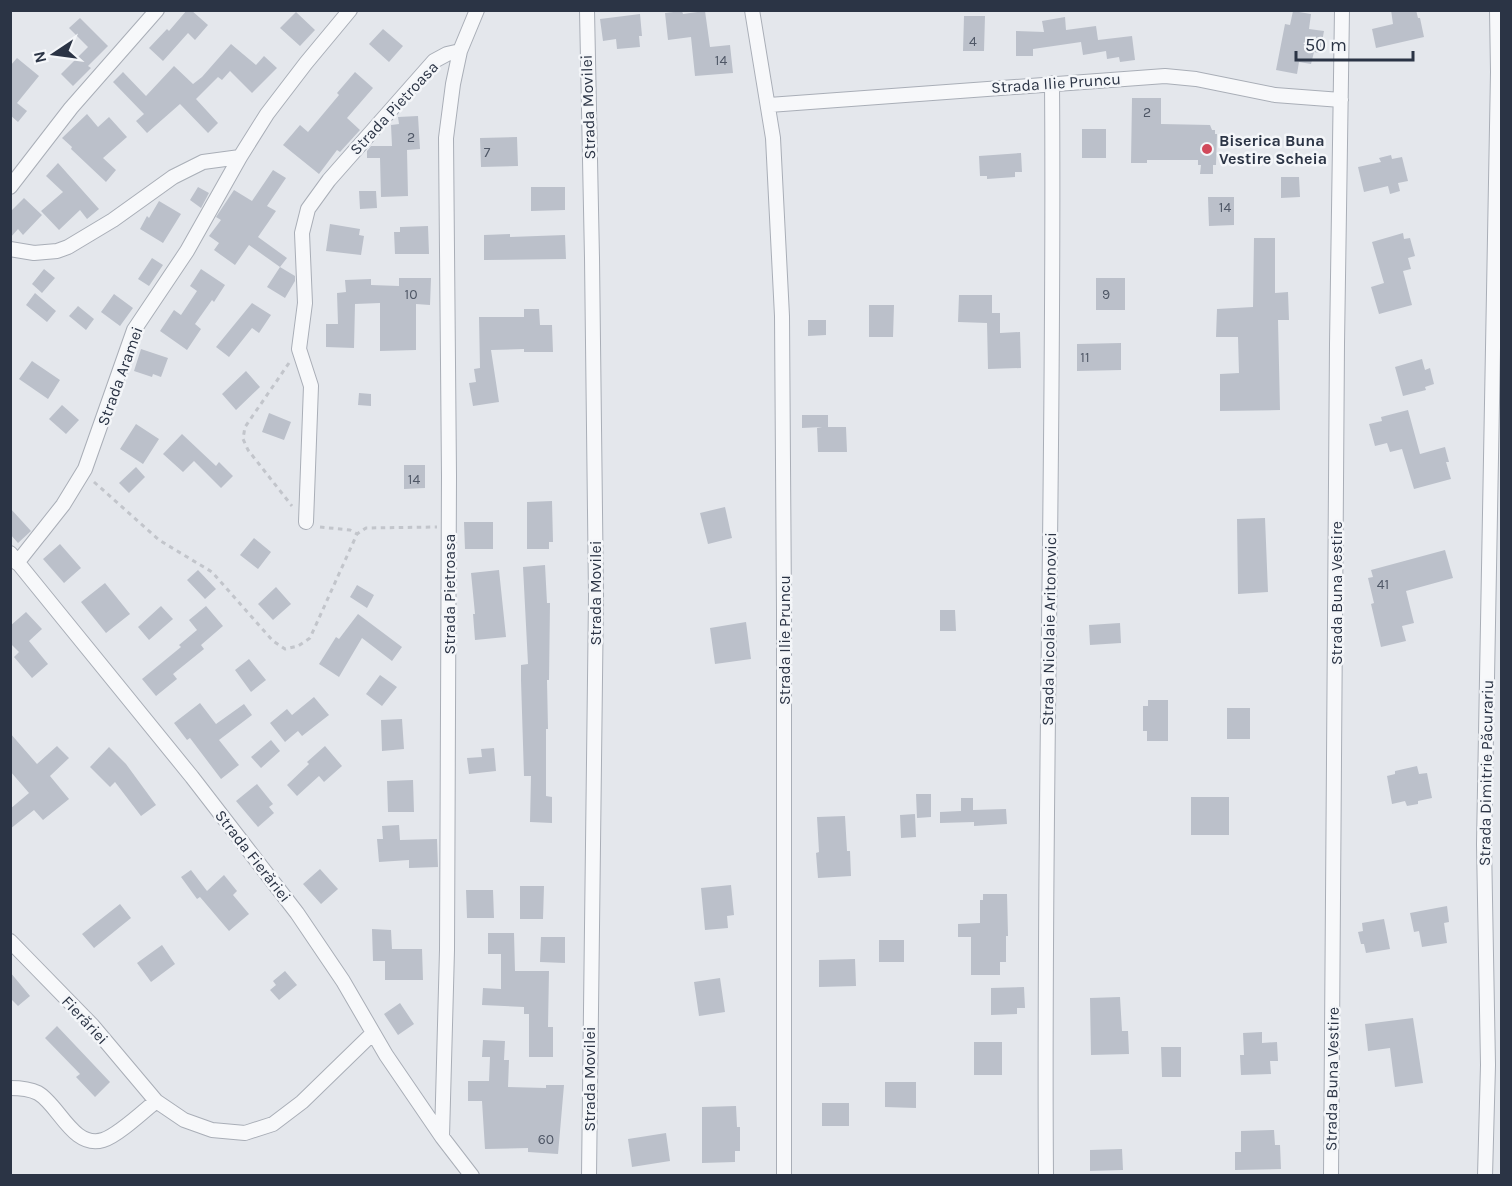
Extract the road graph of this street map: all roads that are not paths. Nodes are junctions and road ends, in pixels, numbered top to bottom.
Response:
1 (157, 10) edge
2 (350, 10) edge
3 (477, 10) edge
4 (587, 10) edge
5 (752, 10) edge
6 (1342, 10) edge
7 (1497, 10) edge
8 (460, 51) junction
9 (1052, 83) junction
10 (1341, 100) junction
11 (769, 105) junction
12 (240, 157) junction
13 (10, 187) edge
14 (10, 249) edge
15 (306, 522) road end
16 (14, 558) edge
17 (10, 941) edge
18 (374, 1034) junction
19 (10, 1088) edge
20 (156, 1101) junction
21 (442, 1137) junction
22 (472, 1176) edge
23 (589, 1176) edge
24 (784, 1176) edge
25 (1046, 1176) edge
26 (1331, 1176) edge
27 (1485, 1176) edge

1 - 13 street
2 - 12 street, Strada Aramei
3 - 8 street, Strada Pietroasa
4 - 23 street, Strada Movilei
5 - 11 street, Strada Ilie Pruncu
6 - 10 street, Strada Buna Vestire
7 - 27 street, Strada Dimitrie Păcurariu
8 - 15 street, Strada Pietroasa
8 - 21 street, Strada Pietroasa
9 - 10 street, Strada Ilie Pruncu
9 - 11 street, Strada Ilie Pruncu
9 - 25 street, Strada Nicolaie Aritonovici
10 - 26 street, Strada Buna Vestire
11 - 24 street, Strada Ilie Pruncu
12 - 14 street
12 - 16 street, Strada Aramei
16 - 18 street, Strada Fierăriei
17 - 20 street, Fierăriei
18 - 20 street, Fierăriei
18 - 21 street, Strada Fierăriei
19 - 20 street
21 - 22 street, Strada Fierăriei

